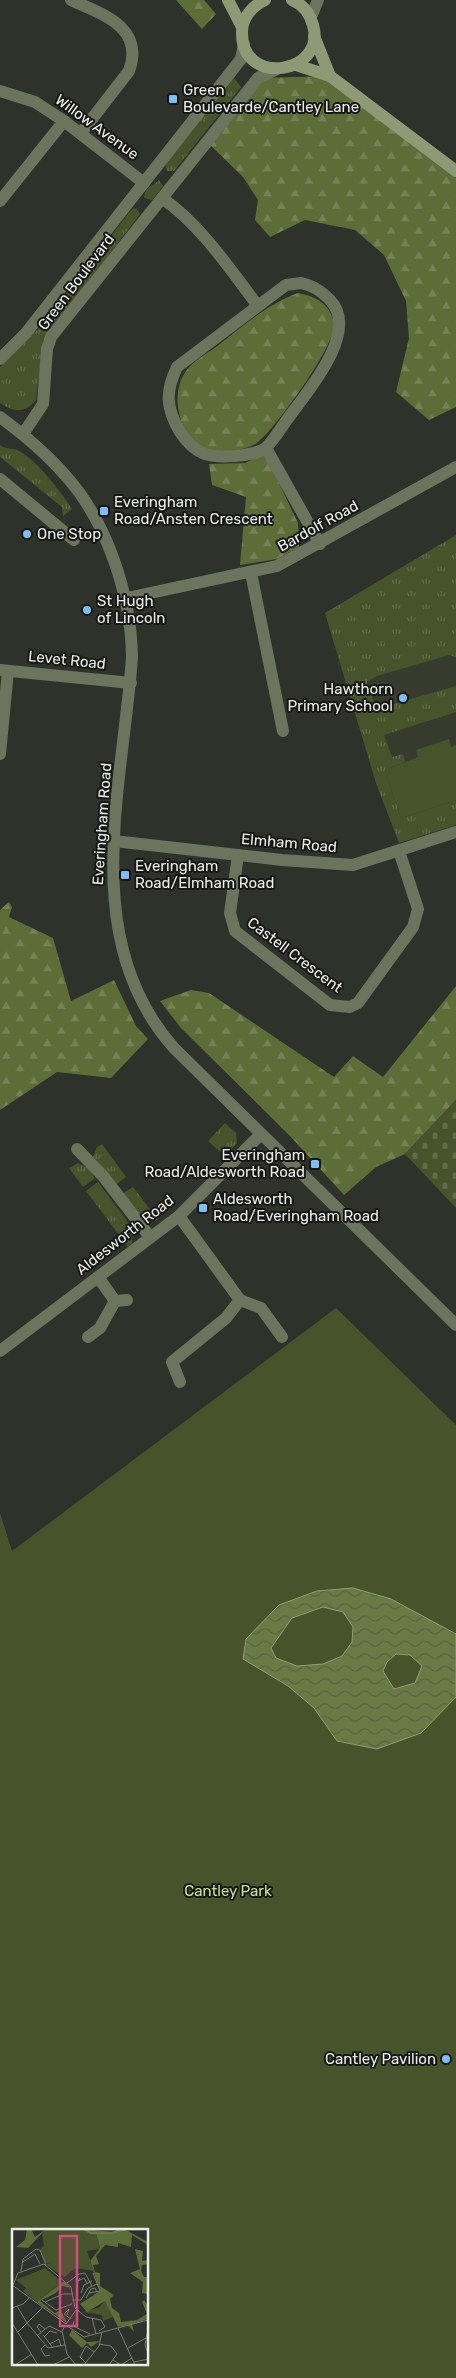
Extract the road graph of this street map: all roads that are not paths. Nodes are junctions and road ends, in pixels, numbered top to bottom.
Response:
1 (71, 0) edge
2 (228, 0) edge
3 (292, 0) edge
4 (318, 0) edge
5 (257, 1) edge
6 (311, 17) junction
7 (242, 27) junction
8 (314, 36) junction
9 (244, 44) junction
10 (296, 65) junction
11 (277, 69) junction
12 (330, 76) junction
13 (0, 91) edge
14 (64, 121) junction
15 (81, 133) junction
16 (155, 169) junction
17 (456, 170) edge
18 (144, 182) junction
19 (173, 183) junction
20 (133, 197) junction
21 (162, 198) junction
22 (0, 201) edge
23 (151, 211) junction
24 (258, 306) junction
25 (0, 359) edge
26 (0, 417) edge
27 (23, 434) junction
28 (266, 448) junction
29 (456, 467) edge
30 (0, 479) edge
31 (74, 540) dead end
32 (320, 544) junction
33 (251, 573) junction
34 (127, 598) junction
35 (4, 671) edge
36 (130, 683) junction
37 (283, 731) dead end
38 (0, 754) edge
39 (456, 832) edge
40 (114, 841) junction
41 (399, 851) junction
42 (238, 855) junction
43 (261, 1134) junction
44 (78, 1149) dead end
45 (179, 1216) junction
46 (150, 1237) junction
47 (98, 1277) junction
48 (240, 1300) junction
49 (456, 1326) edge
50 (88, 1337) dead end
51 (282, 1337) dead end
52 (0, 1351) edge
53 (180, 1382) dead end

1 - 15 street
2 - 7 main road
3 - 6 main road
4 - 6 street
5 - 7 main road
6 - 8 main road
7 - 9 main road
8 - 10 main road
8 - 12 main road
9 - 11 main road
9 - 16 street, Green Boulevard
10 - 11 main road
10 - 12 main road
11 - 19 street, Green Boulevard
12 - 17 main road
13 - 14 street, Willow Avenue
14 - 15 street, Willow Avenue
14 - 22 street
15 - 18 street, Willow Avenue
16 - 18 street, Green Boulevard
16 - 19 street
18 - 20 street, Green Boulevard
19 - 21 street, Green Boulevard
20 - 23 street
20 - 25 street, Green Boulevard
21 - 23 street, Green Boulevard
21 - 24 street
23 - 27 street, Green Boulevard
24 - 28 street
24 - 28 street
26 - 27 street, Everingham Road
27 - 34 street, Everingham Road
28 - 32 street
29 - 32 street, Bardolf Road
30 - 31 street
32 - 33 street, Bardolf Road
33 - 34 street, Bardolf Road
33 - 37 street
34 - 36 street, Everingham Road
35 - 36 street, Levet Road
35 - 38 street
36 - 40 street, Everingham Road
39 - 41 street, Elmham Road
40 - 42 street, Elmham Road
40 - 43 street, Everingham Road
41 - 42 street, Elmham Road
41 - 42 street, Castell Crescent
43 - 45 street, Aldesworth Road
43 - 49 street, Everingham Road
44 - 46 street
45 - 46 street, Aldesworth Road
45 - 48 street
46 - 47 street, Aldesworth Road
47 - 50 street
47 - 52 street, Aldesworth Road
48 - 51 street
48 - 53 street

